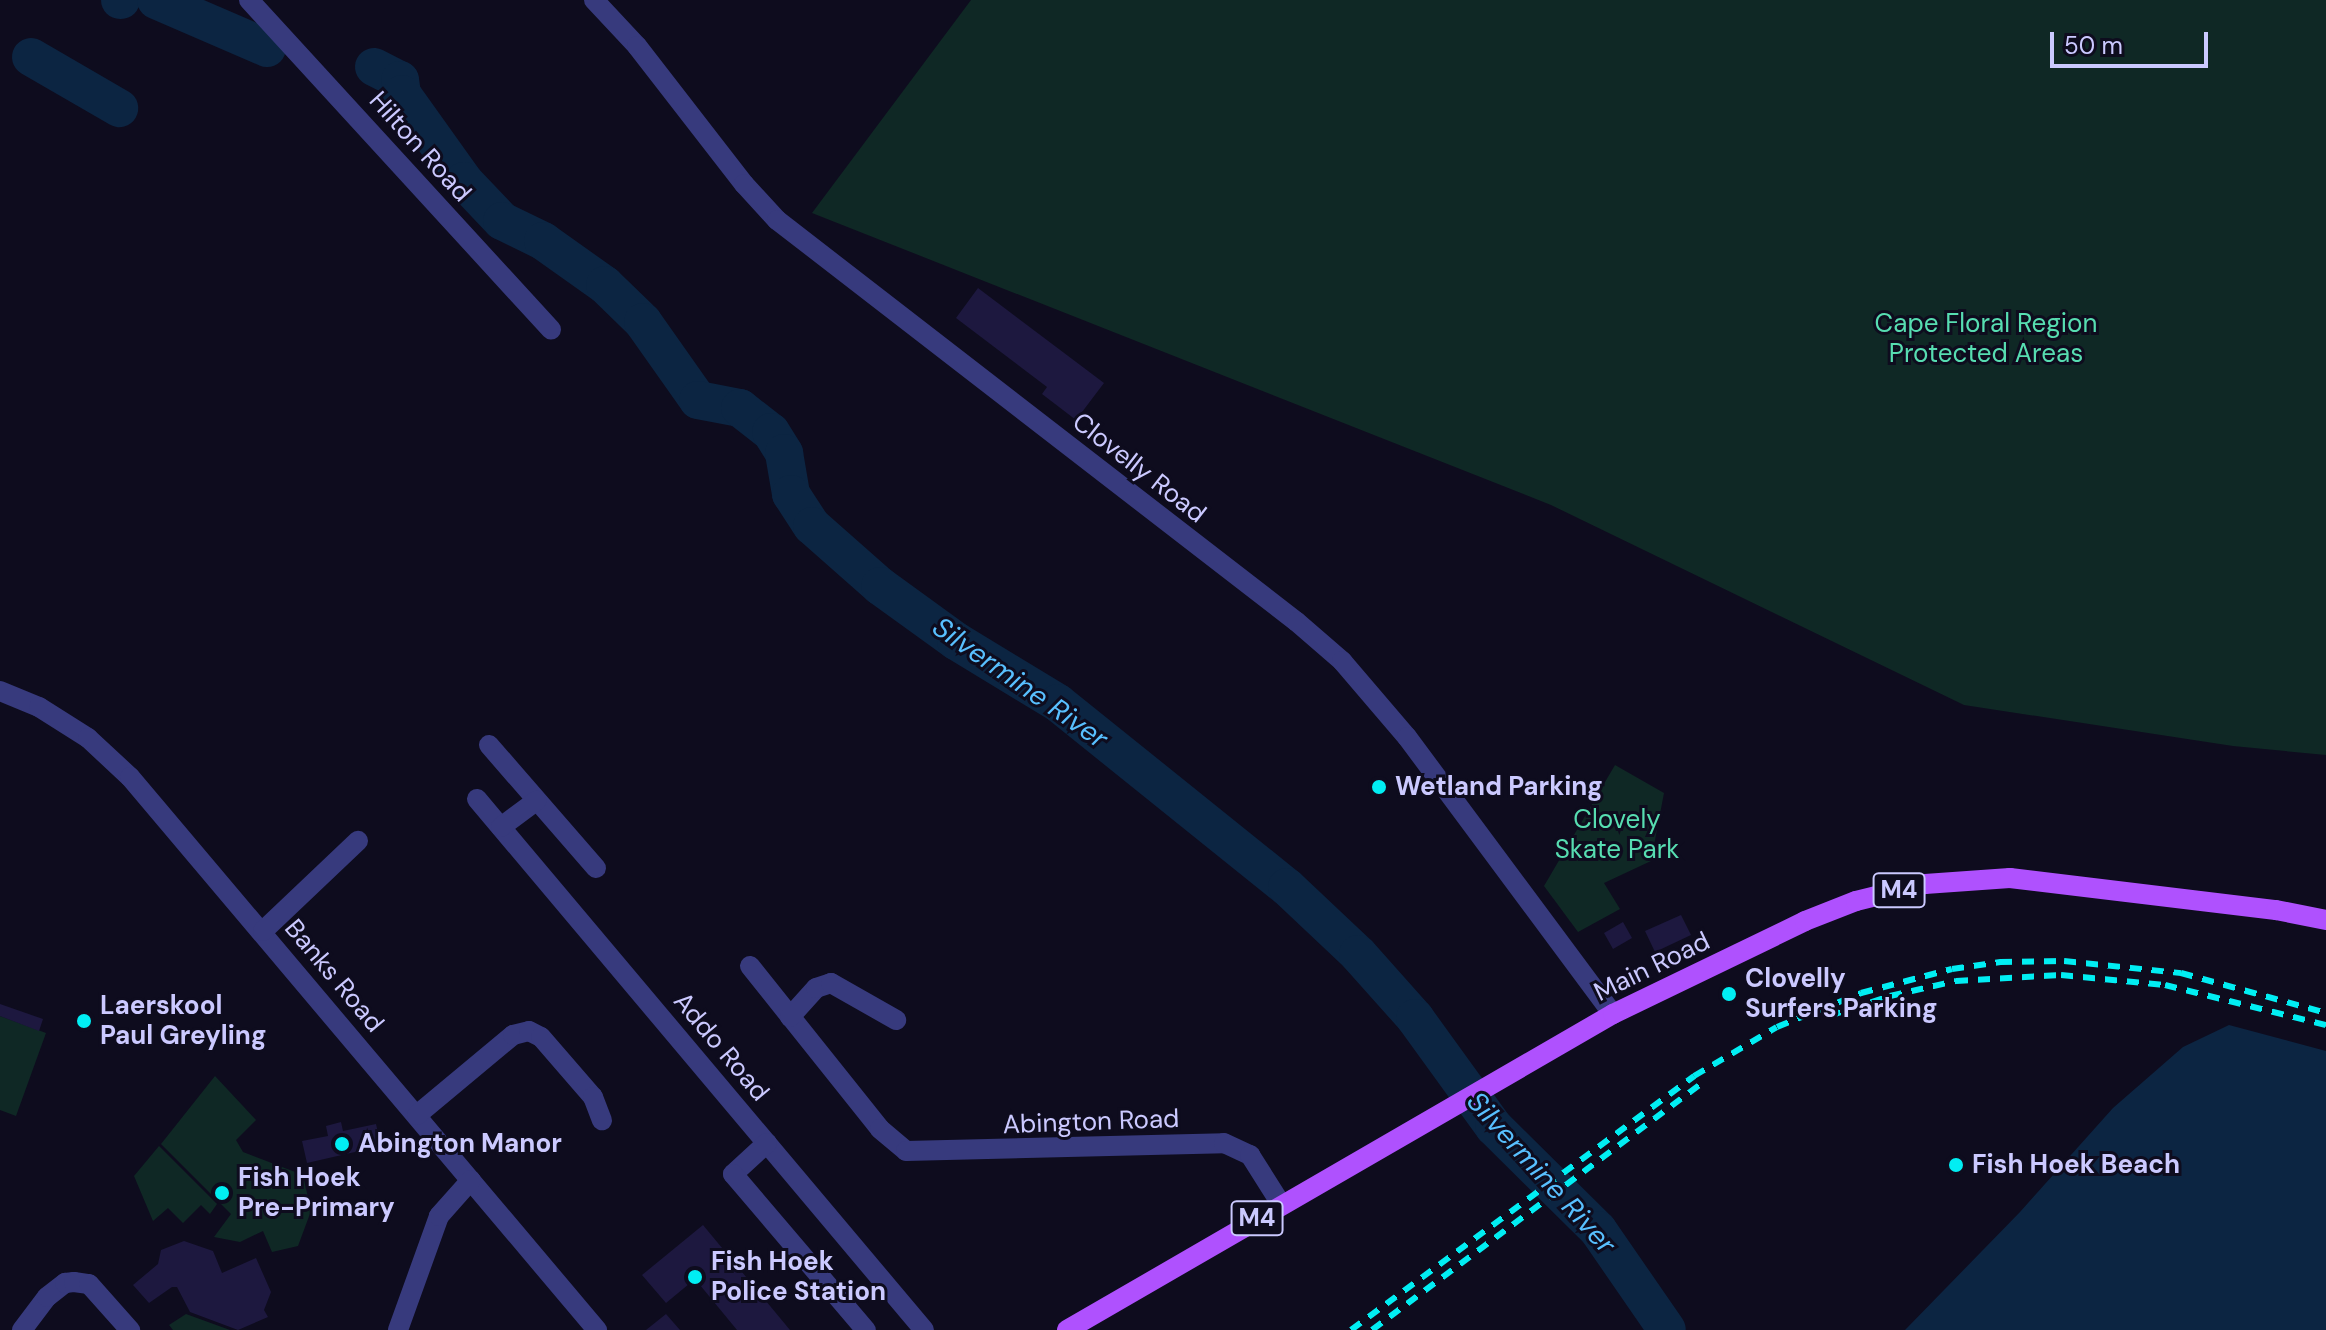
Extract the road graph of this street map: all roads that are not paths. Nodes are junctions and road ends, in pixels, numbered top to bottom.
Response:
1 (249, 0) edge
2 (594, 0) edge
3 (551, 330) dead end
4 (0, 691) edge
5 (489, 745) dead end
6 (477, 799) dead end
7 (536, 801) junction
8 (501, 827) junction
9 (358, 841) dead end
10 (596, 868) dead end
11 (2326, 920) edge
12 (263, 931) junction
13 (750, 966) dead end
14 (1613, 1014) junction
15 (790, 1017) junction
16 (896, 1020) dead end
17 (417, 1115) junction
18 (602, 1120) dead end
19 (767, 1143) junction
20 (471, 1180) junction
21 (1281, 1204) junction
22 (22, 1330) edge
23 (130, 1330) edge
24 (398, 1330) edge
25 (597, 1330) edge
26 (866, 1330) edge
27 (924, 1330) edge
28 (1067, 1330) edge

1 - 3 street, Hilton Road
2 - 14 street, Clovelly Road
4 - 12 street, Banks Road
5 - 7 street
6 - 8 street, Addo Road
7 - 8 street
7 - 10 street
8 - 19 street, Addo Road
9 - 12 street
11 - 14 main road, Main Road / M4
12 - 17 street, Banks Road
13 - 15 street, Abington Road
14 - 21 main road, Main Road / M4
15 - 16 street
15 - 21 street, Abington Road
17 - 18 street
17 - 20 street, Banks Road
19 - 26 street
19 - 27 street, Addo Road
20 - 24 street
20 - 25 street, Banks Road
21 - 28 main road, Main Road / M4
22 - 23 street

